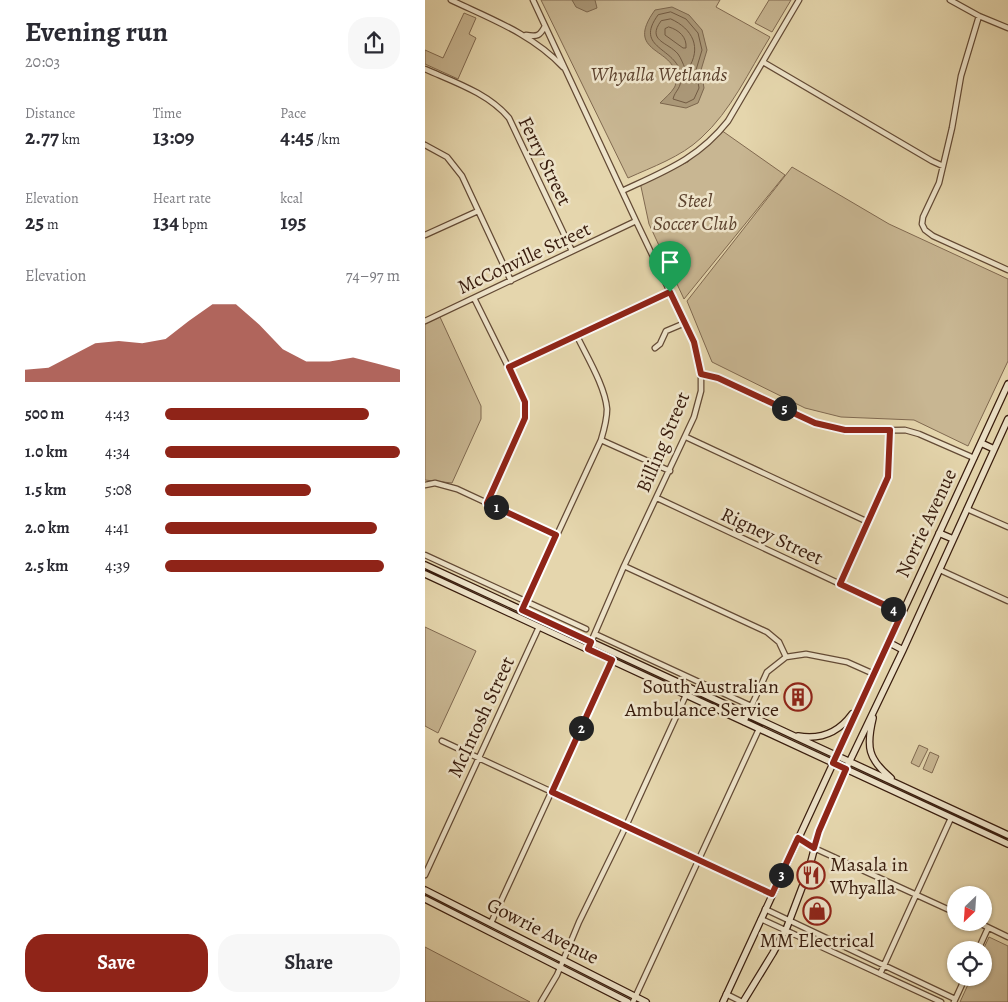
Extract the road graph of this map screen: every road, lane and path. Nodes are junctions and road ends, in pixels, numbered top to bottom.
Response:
1 (451, 0) edge
2 (533, 0) edge
3 (799, 0) edge
4 (950, 0) edge
5 (460, 2) edge
6 (979, 16) junction
7 (545, 26) junction
8 (1008, 28) edge
9 (525, 35) junction
10 (763, 62) junction
11 (425, 69) edge
12 (566, 70) junction
13 (425, 145) edge
14 (943, 166) junction
15 (622, 190) junction
16 (478, 211) junction
17 (636, 221) junction
18 (425, 235) edge
19 (572, 251) junction
20 (1008, 270) edge
21 (511, 281) junction
22 (670, 292) junction
23 (474, 298) junction
24 (425, 321) edge
25 (685, 323) junction
26 (577, 336) junction
27 (655, 348) dead end
28 (509, 367) junction
29 (701, 374) junction
30 (1008, 384) edge
31 (1008, 419) edge
32 (890, 430) junction
33 (686, 437) junction
34 (601, 440) junction
35 (981, 443) junction
36 (994, 449) junction
37 (974, 458) junction
38 (670, 471) junction
39 (425, 485) edge
40 (657, 498) junction
41 (487, 503) junction
42 (967, 509) junction
43 (868, 522) junction
44 (1008, 527) edge
45 (939, 533) junction
46 (556, 535) junction
47 (953, 539) junction
48 (425, 555) edge
49 (425, 565) edge
50 (624, 566) junction
51 (939, 570) junction
52 (425, 574) edge
53 (840, 584) junction
54 (479, 591) junction
55 (476, 597) junction
56 (1008, 601) edge
57 (526, 602) junction
58 (522, 610) junction
59 (902, 613) junction
60 (539, 627) junction
61 (586, 629) dead end
62 (595, 634) junction
63 (591, 642) junction
64 (888, 642) junction
65 (588, 649) junction
66 (903, 650) junction
67 (786, 657) junction
68 (612, 660) junction
69 (873, 674) junction
70 (686, 695) junction
71 (861, 700) junction
72 (877, 705) junction
73 (751, 706) junction
74 (747, 714) junction
75 (744, 722) junction
76 (759, 729) junction
77 (789, 734) junction
78 (442, 741) dead end
79 (836, 756) junction
80 (479, 758) junction
81 (849, 762) junction
82 (833, 763) junction
83 (846, 769) junction
84 (898, 784) junction
85 (552, 792) junction
86 (951, 818) junction
87 (625, 826) junction
88 (1008, 836) edge
89 (798, 838) junction
90 (1006, 843) edge
91 (814, 848) junction
92 (699, 860) junction
93 (425, 875) edge
94 (425, 890) edge
95 (772, 894) junction
96 (916, 894) junction
97 (425, 900) edge
98 (765, 909) junction
99 (947, 909) edge
100 (761, 918) junction
101 (789, 921) junction
102 (491, 923) junction
103 (785, 930) junction
104 (993, 930) edge
105 (1008, 937) edge
106 (564, 960) junction
107 (884, 966) junction
108 (560, 968) junction
109 (880, 974) junction
110 (961, 986) edge
111 (726, 994) junction
112 (634, 999) edge
113 (955, 1000) edge
114 (541, 1002) edge
115 (628, 1002) edge
116 (646, 1002) edge
117 (723, 1002) edge
118 (743, 1002) edge
119 (941, 1002) edge

1 - 5 street
2 - 7 street, Billing Street
3 - 10 street
4 - 6 street
5 - 9 street
6 - 8 street
6 - 14 street
7 - 9 street
7 - 12 street, Billing Street
9 - 12 street
10 - 14 street
10 - 15 street
11 - 19 street, Ferry Street
12 - 15 street, Billing Street
13 - 16 street
14 - 20 street
15 - 17 street, Billing Street
16 - 18 street
16 - 21 street
17 - 19 street, McConville Street
17 - 22 street, Billing Street
19 - 21 street, McConville Street
21 - 23 street, McConville Street
22 - 25 street, Billing Street
22 - 26 street
23 - 24 street, McConville Street
23 - 28 street
25 - 27 street
25 - 29 street, Billing Street
26 - 28 street
26 - 34 street
28 - 41 street
29 - 32 street
29 - 33 street, Billing Street
30 - 35 main road, Norrie Avenue
31 - 36 main road, Norrie Avenue
32 - 37 street
32 - 43 street
33 - 38 street, Billing Street
33 - 43 street
34 - 38 street
34 - 46 street
35 - 36 main road
35 - 37 main road, Norrie Avenue
36 - 42 main road, Norrie Avenue
37 - 45 main road, Norrie Avenue
38 - 40 street, Billing Street
39 - 41 street
40 - 50 street, Billing Street
40 - 53 street, Rigney Street
41 - 46 street
42 - 44 street
42 - 47 main road, Norrie Avenue
43 - 53 street
45 - 47 main road
45 - 59 main road, Norrie Avenue
46 - 57 street
47 - 51 main road, Norrie Avenue
48 - 57 street
49 - 54 main road
50 - 62 street, Billing Street
50 - 67 street
51 - 56 street
51 - 66 main road, Norrie Avenue
52 - 55 main road
53 - 59 street, Rigney Street
54 - 55 main road
54 - 58 main road
55 - 60 main road
57 - 58 main road
57 - 61 street
58 - 63 main road
59 - 64 main road, Norrie Avenue
60 - 65 main road
60 - 80 street, McIntosh Street
62 - 63 street, Billing Street
62 - 73 street
63 - 65 street, Billing Street
63 - 74 main road
64 - 66 main road
64 - 69 main road, Norrie Avenue
65 - 68 main road
66 - 72 main road, Norrie Avenue
67 - 69 street
67 - 73 street
68 - 70 main road
68 - 85 street
69 - 71 main road, Norrie Avenue
70 - 75 main road
70 - 87 street
71 - 77 main road
71 - 79 main road, Norrie Avenue
72 - 81 main road, Norrie Avenue
72 - 84 main road
73 - 74 street
74 - 75 street
74 - 77 main road
75 - 76 main road
76 - 82 main road
76 - 92 street
77 - 79 main road
78 - 80 street
79 - 81 main road
79 - 82 main road, Norrie Avenue
80 - 85 street
80 - 93 street, McIntosh Street
81 - 83 main road, Norrie Avenue
81 - 84 main road
82 - 83 main road
82 - 89 main road, Norrie Avenue
83 - 86 main road
83 - 91 main road, Norrie Avenue
84 - 88 main road
85 - 87 street
85 - 102 street
86 - 90 main road
86 - 96 street
87 - 92 street
87 - 106 street
88 - 90 street
89 - 91 street
89 - 95 main road, Norrie Avenue
91 - 96 street
91 - 101 main road, Norrie Avenue
92 - 95 street
92 - 112 street
94 - 102 main road, Gowrie Avenue
95 - 98 main road, Norrie Avenue
96 - 99 street
96 - 107 street
97 - 108 main road, Gowrie Avenue
98 - 100 main road, Norrie Avenue
98 - 101 street
100 - 103 street
100 - 111 main road, Norrie Avenue
101 - 103 main road, Norrie Avenue
101 - 107 street
102 - 106 main road, Gowrie Avenue
103 - 109 street
103 - 118 main road, Norrie Avenue
104 - 105 street
106 - 108 street
106 - 112 main road, Gowrie Avenue
107 - 109 street
107 - 113 street
108 - 114 street
108 - 115 main road, Gowrie Avenue
109 - 119 street
110 - 113 street
111 - 117 main road, Norrie Avenue
111 - 118 street
112 - 116 main road, Gowrie Avenue

